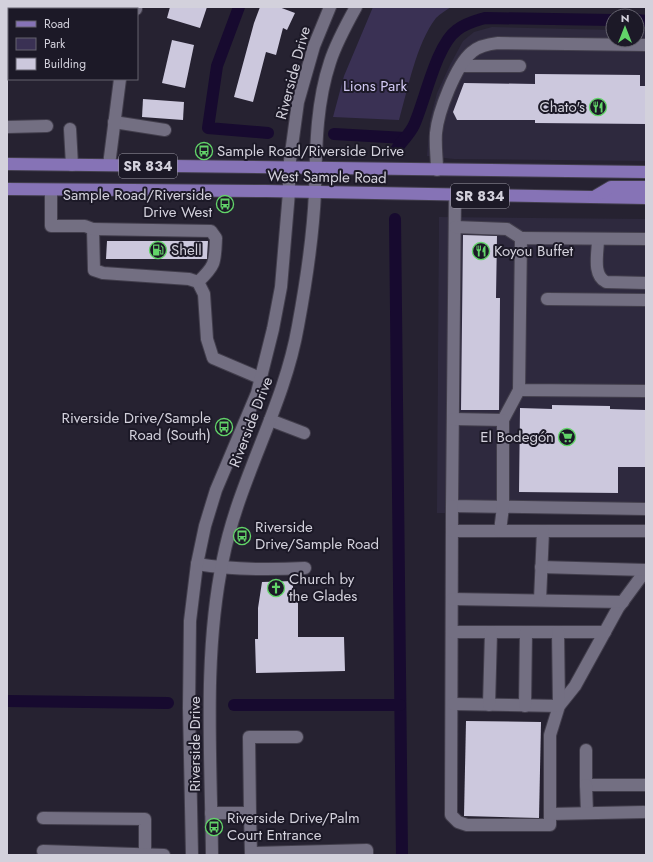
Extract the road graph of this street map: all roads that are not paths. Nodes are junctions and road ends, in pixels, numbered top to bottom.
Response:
1 (330, 7) edge
2 (356, 7) edge
3 (646, 45) edge
4 (461, 66) junction
5 (520, 66) dead end
6 (120, 80) edge
7 (114, 122) junction
8 (47, 126) dead end
9 (7, 127) edge
10 (70, 129) dead end
11 (166, 130) dead end
12 (7, 164) edge
13 (72, 165) junction
14 (108, 165) junction
15 (289, 168) junction
16 (314, 168) junction
17 (437, 170) junction
18 (646, 172) edge
19 (646, 187) edge
20 (7, 189) edge
21 (51, 190) junction
22 (289, 192) junction
23 (315, 192) junction
24 (455, 196) junction
25 (593, 198) junction
26 (646, 198) edge
27 (455, 227) junction
28 (93, 229) junction
29 (521, 238) junction
30 (598, 239) junction
31 (646, 239) edge
32 (198, 282) junction
33 (646, 283) edge
34 (547, 299) dead end
35 (646, 300) edge
36 (260, 378) junction
37 (519, 390) junction
38 (646, 391) edge
39 (453, 419) junction
40 (270, 420) junction
41 (503, 420) junction
42 (304, 433) dead end
43 (452, 506) junction
44 (503, 507) junction
45 (646, 509) edge
46 (452, 531) junction
47 (500, 531) junction
48 (543, 531) junction
49 (646, 531) edge
50 (196, 564) junction
51 (541, 567) junction
52 (221, 568) junction
53 (305, 568) dead end
54 (646, 570) edge
55 (452, 599) junction
56 (540, 600) junction
57 (623, 602) junction
58 (452, 632) junction
59 (491, 632) junction
60 (526, 632) junction
61 (558, 632) junction
62 (605, 632) junction
63 (452, 704) junction
64 (489, 705) junction
65 (525, 706) junction
66 (559, 706) junction
67 (297, 737) dead end
68 (586, 750) dead end
69 (586, 785) junction
70 (646, 785) edge
71 (644, 812) dead end
72 (211, 813) junction
73 (250, 813) junction
74 (587, 813) junction
75 (550, 814) junction
76 (43, 818) dead end
77 (43, 851) dead end
78 (145, 854) edge
79 (251, 854) edge
80 (164, 855) edge
81 (192, 855) edge
82 (212, 855) edge
83 (367, 855) edge

1 - 15 street, Riverside Drive
2 - 16 street, Riverside Drive
3 - 4 street
4 - 5 street
4 - 17 street
6 - 7 street
7 - 11 street
7 - 14 street
8 - 9 street
10 - 13 street
12 - 13 main road, West Sample Road / SR 834
13 - 14 main road, West Sample Road / SR 834
14 - 15 main road, West Sample Road / SR 834
15 - 16 main road, West Sample Road / SR 834
15 - 22 street, Riverside Drive
16 - 17 main road, West Sample Road / SR 834
16 - 23 street, Riverside Drive
17 - 18 main road, West Sample Road / SR 834
19 - 25 main road
20 - 21 main road, West Sample Road / SR 834
21 - 22 main road, West Sample Road / SR 834
21 - 28 street
22 - 23 main road, West Sample Road / SR 834
22 - 36 street, Riverside Drive
23 - 24 main road, West Sample Road / SR 834
23 - 40 street, Riverside Drive
24 - 25 main road, West Sample Road / SR 834
24 - 27 street
25 - 26 main road, West Sample Road / SR 834
27 - 29 street
27 - 39 street
28 - 32 street
28 - 32 street
29 - 30 street
29 - 37 street
30 - 31 street
30 - 33 street
32 - 36 street
34 - 35 street
36 - 50 street, Riverside Drive
37 - 38 street
37 - 41 street
39 - 41 street
39 - 43 street
40 - 42 street
40 - 52 street, Riverside Drive
41 - 44 street
43 - 44 street
43 - 46 street
44 - 45 street
44 - 47 street
46 - 47 street
46 - 55 street
47 - 48 street
48 - 49 street
48 - 51 street
50 - 52 street
50 - 81 street, Riverside Drive
51 - 54 street
51 - 56 street
52 - 53 street
52 - 72 street, Riverside Drive
54 - 57 street
55 - 56 street
55 - 58 street
56 - 57 street
57 - 62 street
58 - 59 street
58 - 63 street
59 - 60 street
59 - 64 street
60 - 61 street
60 - 65 street
61 - 62 street
61 - 66 street
62 - 66 street
63 - 64 street
63 - 75 street
64 - 65 street
65 - 66 street
66 - 75 street
67 - 73 street
68 - 69 street
69 - 70 street
69 - 74 street
71 - 74 street
72 - 73 street
72 - 82 street, Riverside Drive
73 - 79 street
74 - 75 street
76 - 78 street
77 - 78 street
78 - 80 street
79 - 83 street

